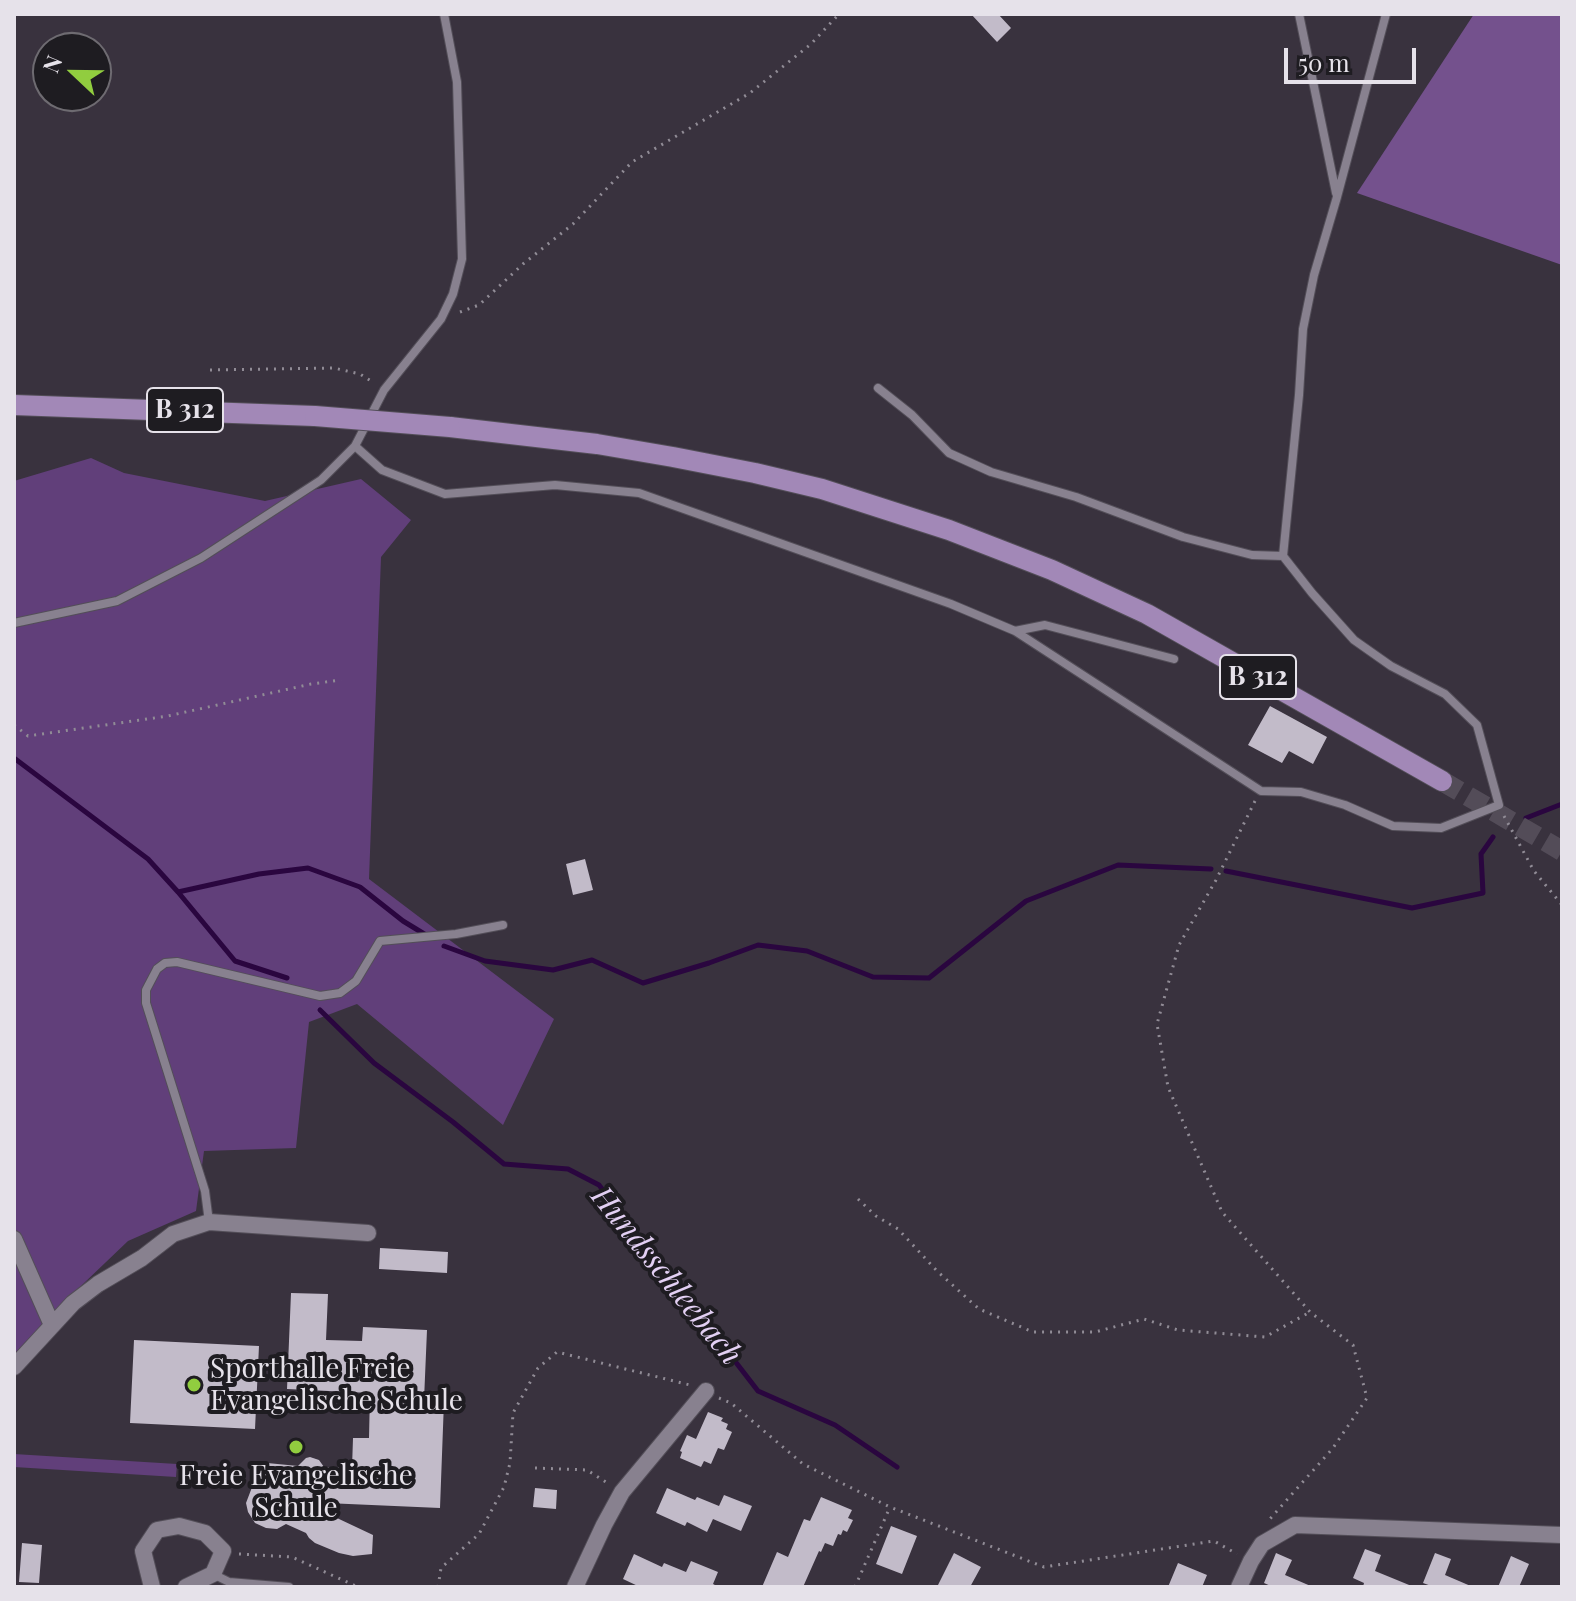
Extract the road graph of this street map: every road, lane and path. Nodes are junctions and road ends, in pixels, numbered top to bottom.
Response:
1 (839, 14) edge
2 (1299, 14) edge
3 (1386, 14) edge
4 (446, 15) edge
5 (1337, 197) junction
6 (441, 319) junction
7 (210, 370) dead end
8 (878, 388) dead end
9 (384, 390) junction
10 (14, 405) edge
11 (355, 446) junction
12 (1283, 556) junction
13 (14, 623) edge
14 (1015, 631) junction
15 (1174, 659) dead end
16 (341, 680) dead end
17 (14, 725) edge
18 (1442, 781) tunnel mouth
19 (1261, 791) junction
20 (1499, 805) junction
21 (1562, 894) edge
22 (1555, 897) junction
23 (1562, 905) edge
24 (503, 925) dead end
25 (858, 1199) dead end
26 (209, 1222) junction
27 (368, 1233) dead end
28 (14, 1239) edge
29 (1310, 1312) junction
30 (52, 1325) junction
31 (14, 1367) edge
32 (706, 1391) junction
33 (535, 1468) dead end
34 (622, 1492) junction
35 (890, 1507) junction
36 (1562, 1535) edge
37 (1262, 1544) junction
38 (223, 1551) junction
39 (1251, 1561) junction
40 (213, 1574) junction
41 (152, 1587) edge
42 (186, 1587) edge
43 (289, 1587) edge
44 (358, 1587) edge
45 (438, 1587) edge
46 (575, 1587) edge
47 (855, 1587) edge
48 (1239, 1587) edge

1 - 6 path
2 - 5 lane
3 - 5 lane
4 - 6 lane
5 - 12 lane
6 - 9 lane
7 - 9 path
8 - 12 lane
9 - 11 lane
10 - 18 main road, B 312, bridge
11 - 13 lane
11 - 14 lane
12 - 20 lane
14 - 15 lane
14 - 19 lane
16 - 17 path
19 - 20 lane
19 - 29 path
20 - 22 path
21 - 22 path
22 - 23 path
24 - 26 lane
25 - 29 path
26 - 27 street
26 - 30 street
28 - 30 street
29 - 37 path
30 - 31 street
32 - 34 street
32 - 35 path
32 - 45 path
33 - 34 path
34 - 46 street
35 - 39 path
35 - 47 path
36 - 37 street
37 - 39 street
38 - 40 street
38 - 41 street
38 - 44 path
39 - 48 street
40 - 42 street
40 - 43 lane

